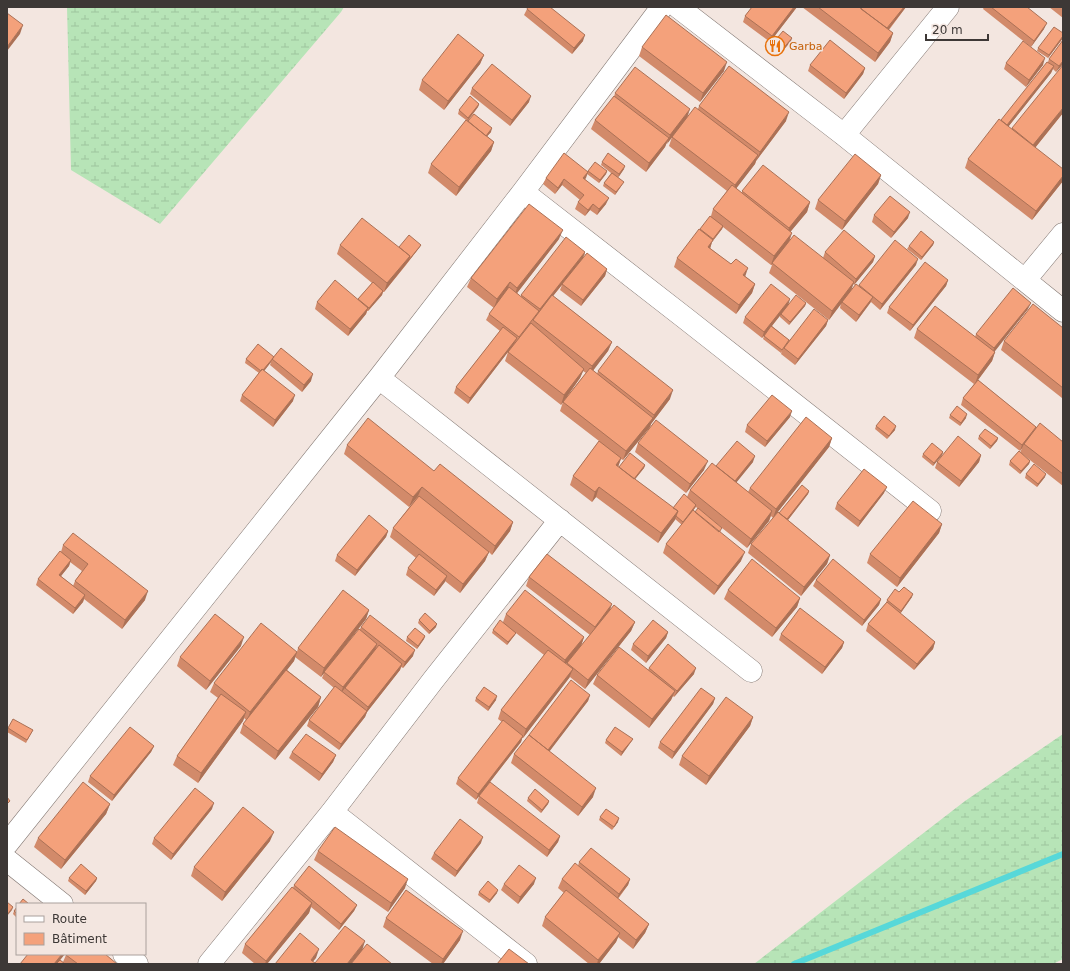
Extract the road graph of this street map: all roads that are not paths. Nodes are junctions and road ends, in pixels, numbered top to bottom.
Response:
1 (662, 7) edge
2 (678, 7) edge
3 (948, 7) edge
4 (844, 135) junction
5 (523, 192) junction
6 (1063, 234) edge
7 (1025, 280) junction
8 (1063, 311) edge
9 (379, 378) junction
10 (930, 511) dead end
11 (560, 520) junction
12 (751, 671) dead end
13 (332, 812) junction
14 (7, 844) edge
15 (7, 860) edge
16 (61, 903) edge
17 (125, 955) edge
18 (137, 964) edge
19 (209, 964) edge
20 (526, 964) edge

1 - 5 street
2 - 4 street
3 - 4 street
4 - 7 street
5 - 9 street
5 - 10 street
6 - 7 street
7 - 8 street
9 - 11 street
9 - 14 street
11 - 12 street
11 - 13 street
13 - 19 street
13 - 20 street
15 - 16 street
17 - 18 street

